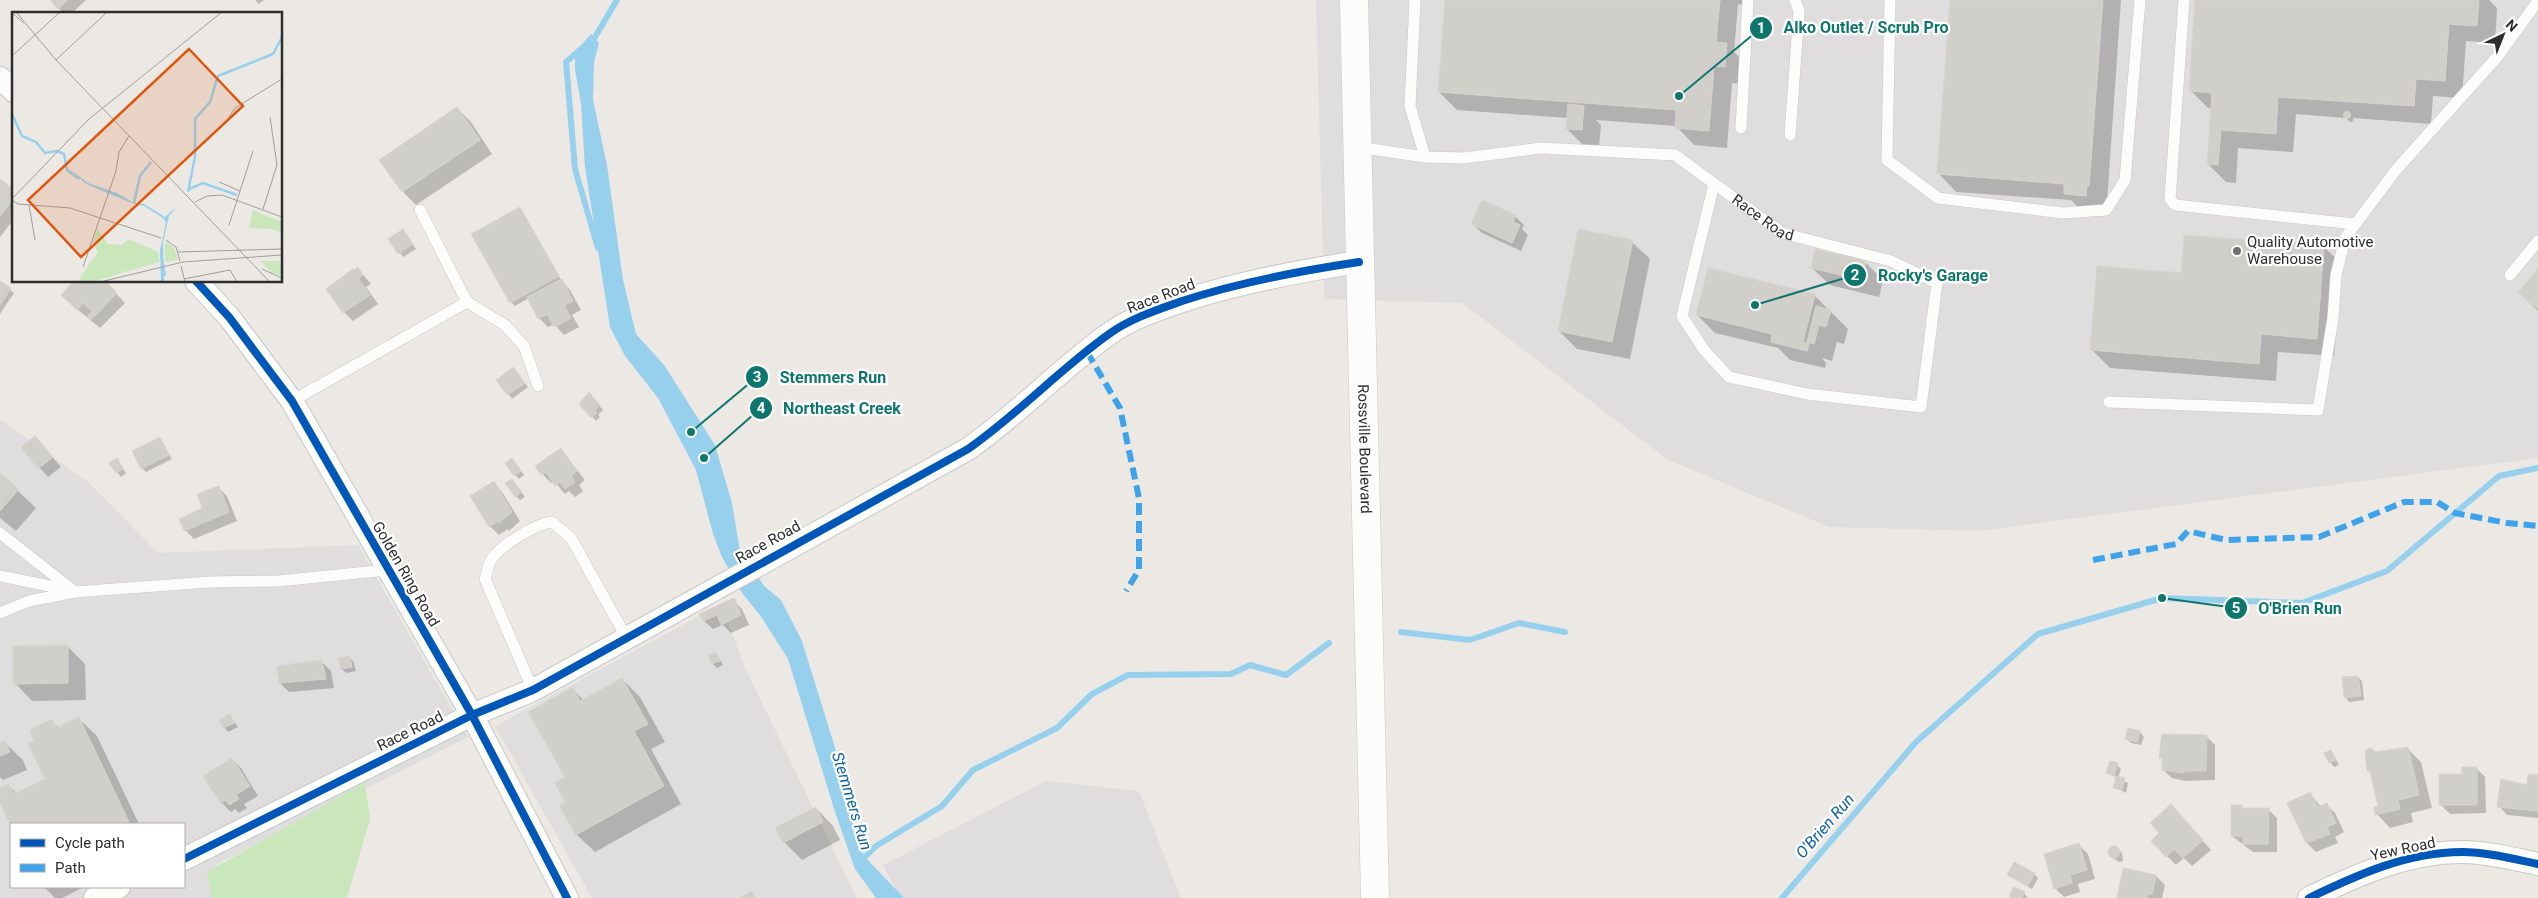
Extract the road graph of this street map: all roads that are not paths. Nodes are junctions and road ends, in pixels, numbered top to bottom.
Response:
1 (1354, 0) edge
2 (1415, 0) edge
3 (1748, 0) edge
4 (1795, 0) edge
5 (1890, 0) edge
6 (2140, 0) edge
7 (2184, 0) edge
8 (2538, 1) edge
9 (0, 78) edge
10 (12, 89) edge
11 (1740, 128) dead end
12 (1790, 135) dead end
13 (1357, 147) junction
14 (1426, 157) junction
15 (1714, 184) junction
16 (420, 210) dead end
17 (2355, 224) junction
18 (2538, 241) edge
19 (1359, 262) junction
20 (2510, 275) dead end
21 (197, 282) edge
22 (467, 302) junction
23 (538, 386) dead end
24 (292, 401) junction
25 (2109, 402) dead end
26 (0, 533) edge
27 (387, 570) junction
28 (0, 576) edge
29 (75, 592) junction
30 (0, 613) edge
31 (626, 637) junction
32 (533, 690) junction
33 (472, 715) junction
34 (185, 858) edge
35 (2538, 864) edge
36 (117, 888) edge
37 (96, 898) edge
38 (568, 898) edge
39 (1374, 898) edge
40 (2309, 898) edge

1 - 13 main road, Rossville Boulevard
2 - 14 lane
3 - 11 lane
4 - 12 lane
5 - 6 lane
7 - 17 lane
8 - 17 lane
9 - 10 street
13 - 14 lane, Race Road
13 - 19 main road, Rossville Boulevard
14 - 15 lane, Race Road
15 - 15 lane, Race Road
16 - 22 lane
17 - 25 lane
18 - 20 lane
19 - 31 street, Race Road
19 - 39 main road, Rossville Boulevard
21 - 24 street, Golden Ring Road
22 - 23 lane
22 - 24 lane
24 - 27 street, Golden Ring Road
26 - 29 lane
27 - 29 lane
27 - 33 street, Golden Ring Road
28 - 29 lane
29 - 30 lane
31 - 32 street, Race Road
31 - 32 lane
32 - 33 street, Race Road
33 - 34 street, Race Road
33 - 38 street, Golden Ring Road
35 - 40 street, Yew Road
36 - 37 street

